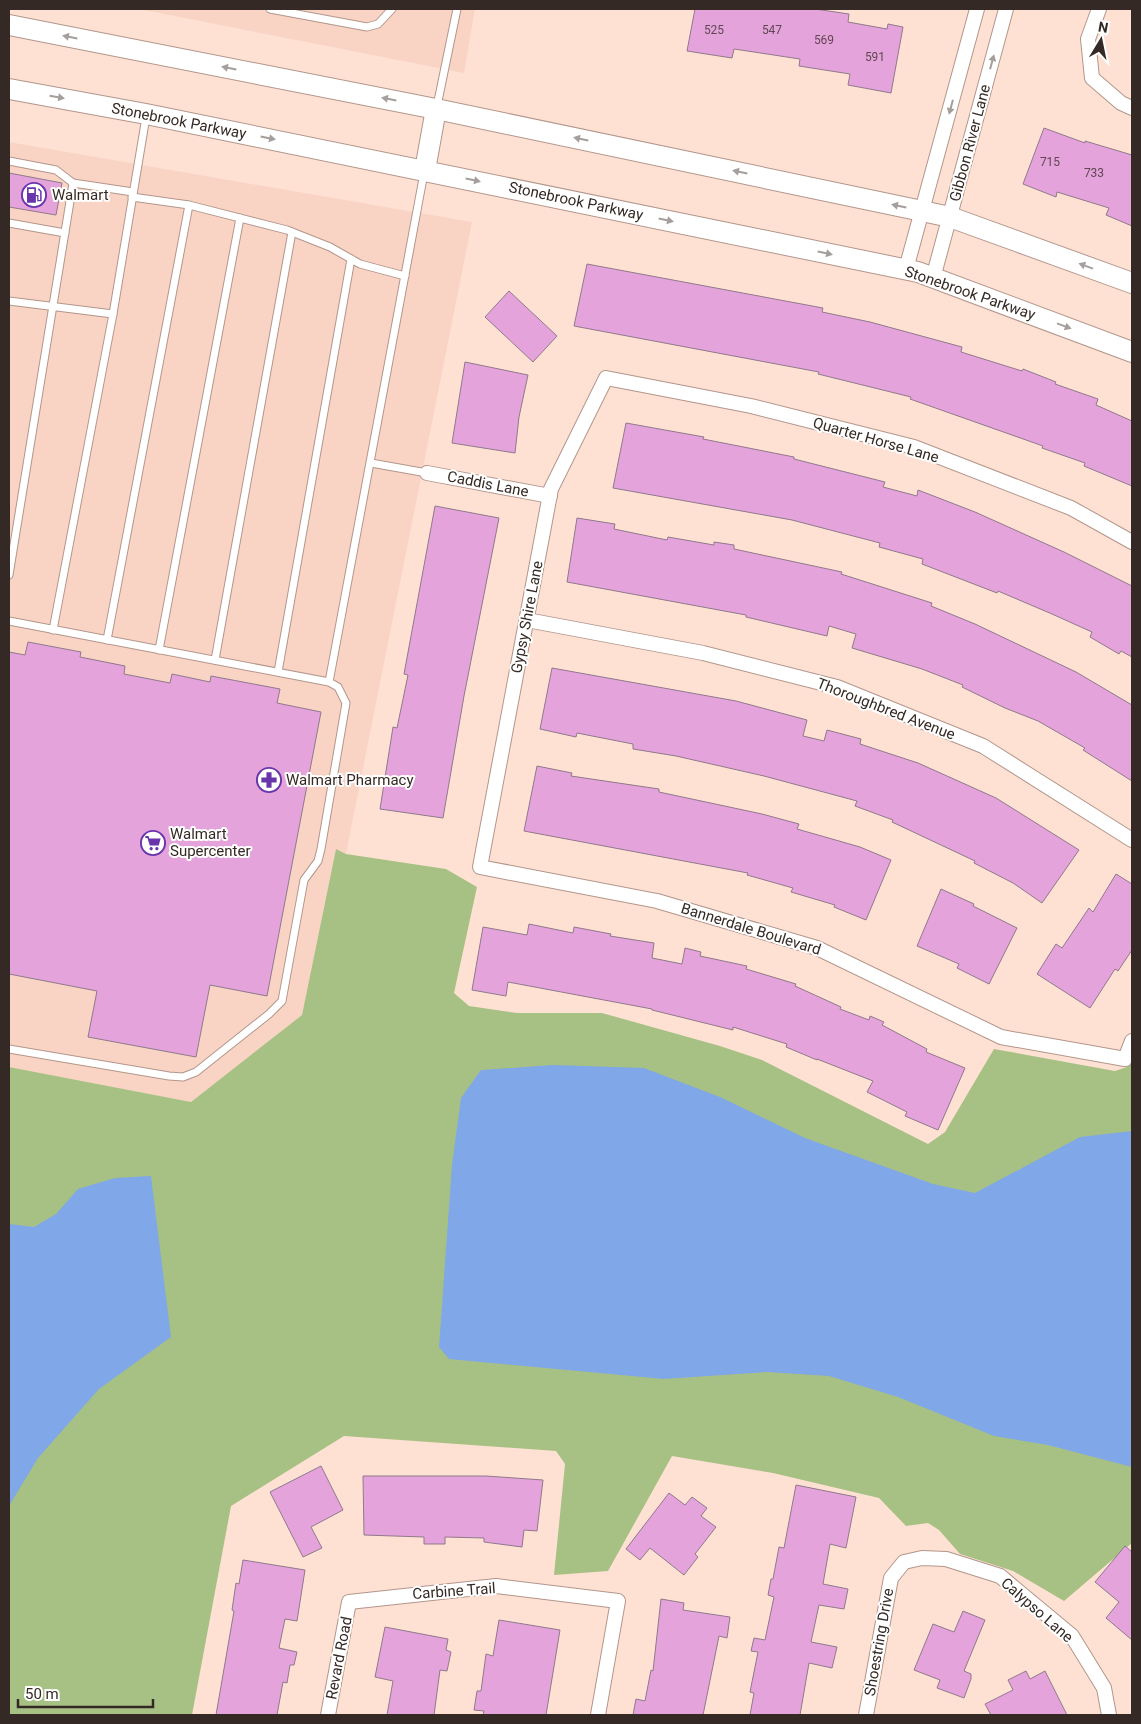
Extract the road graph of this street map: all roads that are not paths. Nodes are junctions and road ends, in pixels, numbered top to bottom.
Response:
1 (270, 9) edge
2 (392, 9) edge
3 (457, 9) edge
4 (977, 9) edge
5 (1006, 9) edge
6 (1099, 9) edge
7 (281, 10) edge
8 (9, 25) edge
9 (9, 89) edge
10 (436, 108) junction
11 (1132, 108) edge
12 (146, 114) junction
13 (9, 161) edge
14 (425, 170) junction
15 (73, 183) junction
16 (133, 195) junction
17 (188, 206) junction
18 (922, 210) junction
19 (950, 217) junction
20 (240, 218) junction
21 (9, 223) edge
22 (65, 232) junction
23 (292, 232) junction
24 (351, 259) junction
25 (906, 269) junction
26 (405, 276) junction
27 (933, 278) junction
28 (1132, 283) edge
29 (9, 301) edge
30 (53, 306) junction
31 (113, 314) junction
32 (1132, 352) edge
33 (606, 378) joint
34 (371, 463) junction
35 (427, 473) joint
36 (550, 496) junction
37 (1132, 542) edge
38 (9, 575) edge
39 (527, 620) junction
40 (9, 621) edge
41 (53, 630) junction
42 (107, 640) junction
43 (160, 650) junction
44 (215, 660) junction
45 (278, 672) junction
46 (329, 682) junction
47 (1132, 840) edge
48 (480, 867) joint
49 (1132, 1041) edge
50 (9, 1049) edge
51 (922, 1558) joint
52 (349, 1602) joint
53 (328, 1715) edge
54 (598, 1715) edge
55 (866, 1715) edge
56 (1109, 1715) edge

1 - 7 lane
2 - 7 lane
3 - 10 lane
4 -> 18 street, Gibbon River Lane
19 -> 5 street, Gibbon River Lane
6 - 11 street
10 -> 8 main road
9 -> 12 main road, Stonebrook Parkway
10 - 14 main road
18 -> 10 main road
12 -> 14 main road, Stonebrook Parkway
12 - 16 lane
13 - 15 lane
14 -> 25 main road, Stonebrook Parkway
14 - 26 lane
15 - 16 lane
15 - 22 lane
16 - 17 lane
16 - 31 lane
17 - 20 lane
17 - 42 lane
18 - 19 main road
18 - 25 street, Gibbon River Lane
19 - 27 street, Gibbon River Lane
28 -> 19 main road
20 - 23 lane
20 - 43 lane
21 - 22 lane
22 - 30 lane
23 - 24 lane
23 - 44 lane
24 - 26 lane
24 - 45 lane
25 - 27 main road, Stonebrook Parkway
26 - 34 lane
27 -> 32 main road, Stonebrook Parkway
29 - 30 lane
30 - 31 lane
30 - 38 lane
31 - 41 lane
33 - 36 street, Gypsy Shire Lane
33 - 37 street, Quarter Horse Lane
34 - 35 lane
34 - 46 lane
35 - 36 street, Caddis Lane
36 - 39 street, Gypsy Shire Lane
39 - 47 street, Thoroughbred Avenue
39 - 48 street, Gypsy Shire Lane
40 - 41 lane
41 - 42 lane
42 - 43 lane
43 - 44 lane
44 - 45 lane
45 - 46 lane
46 - 50 lane
48 - 49 street, Bannerdale Boulevard
51 - 55 street, Shoestring Drive
51 - 56 street, Calypso Lane
52 - 53 street, Revard Road
52 - 54 street, Carbine Trail

